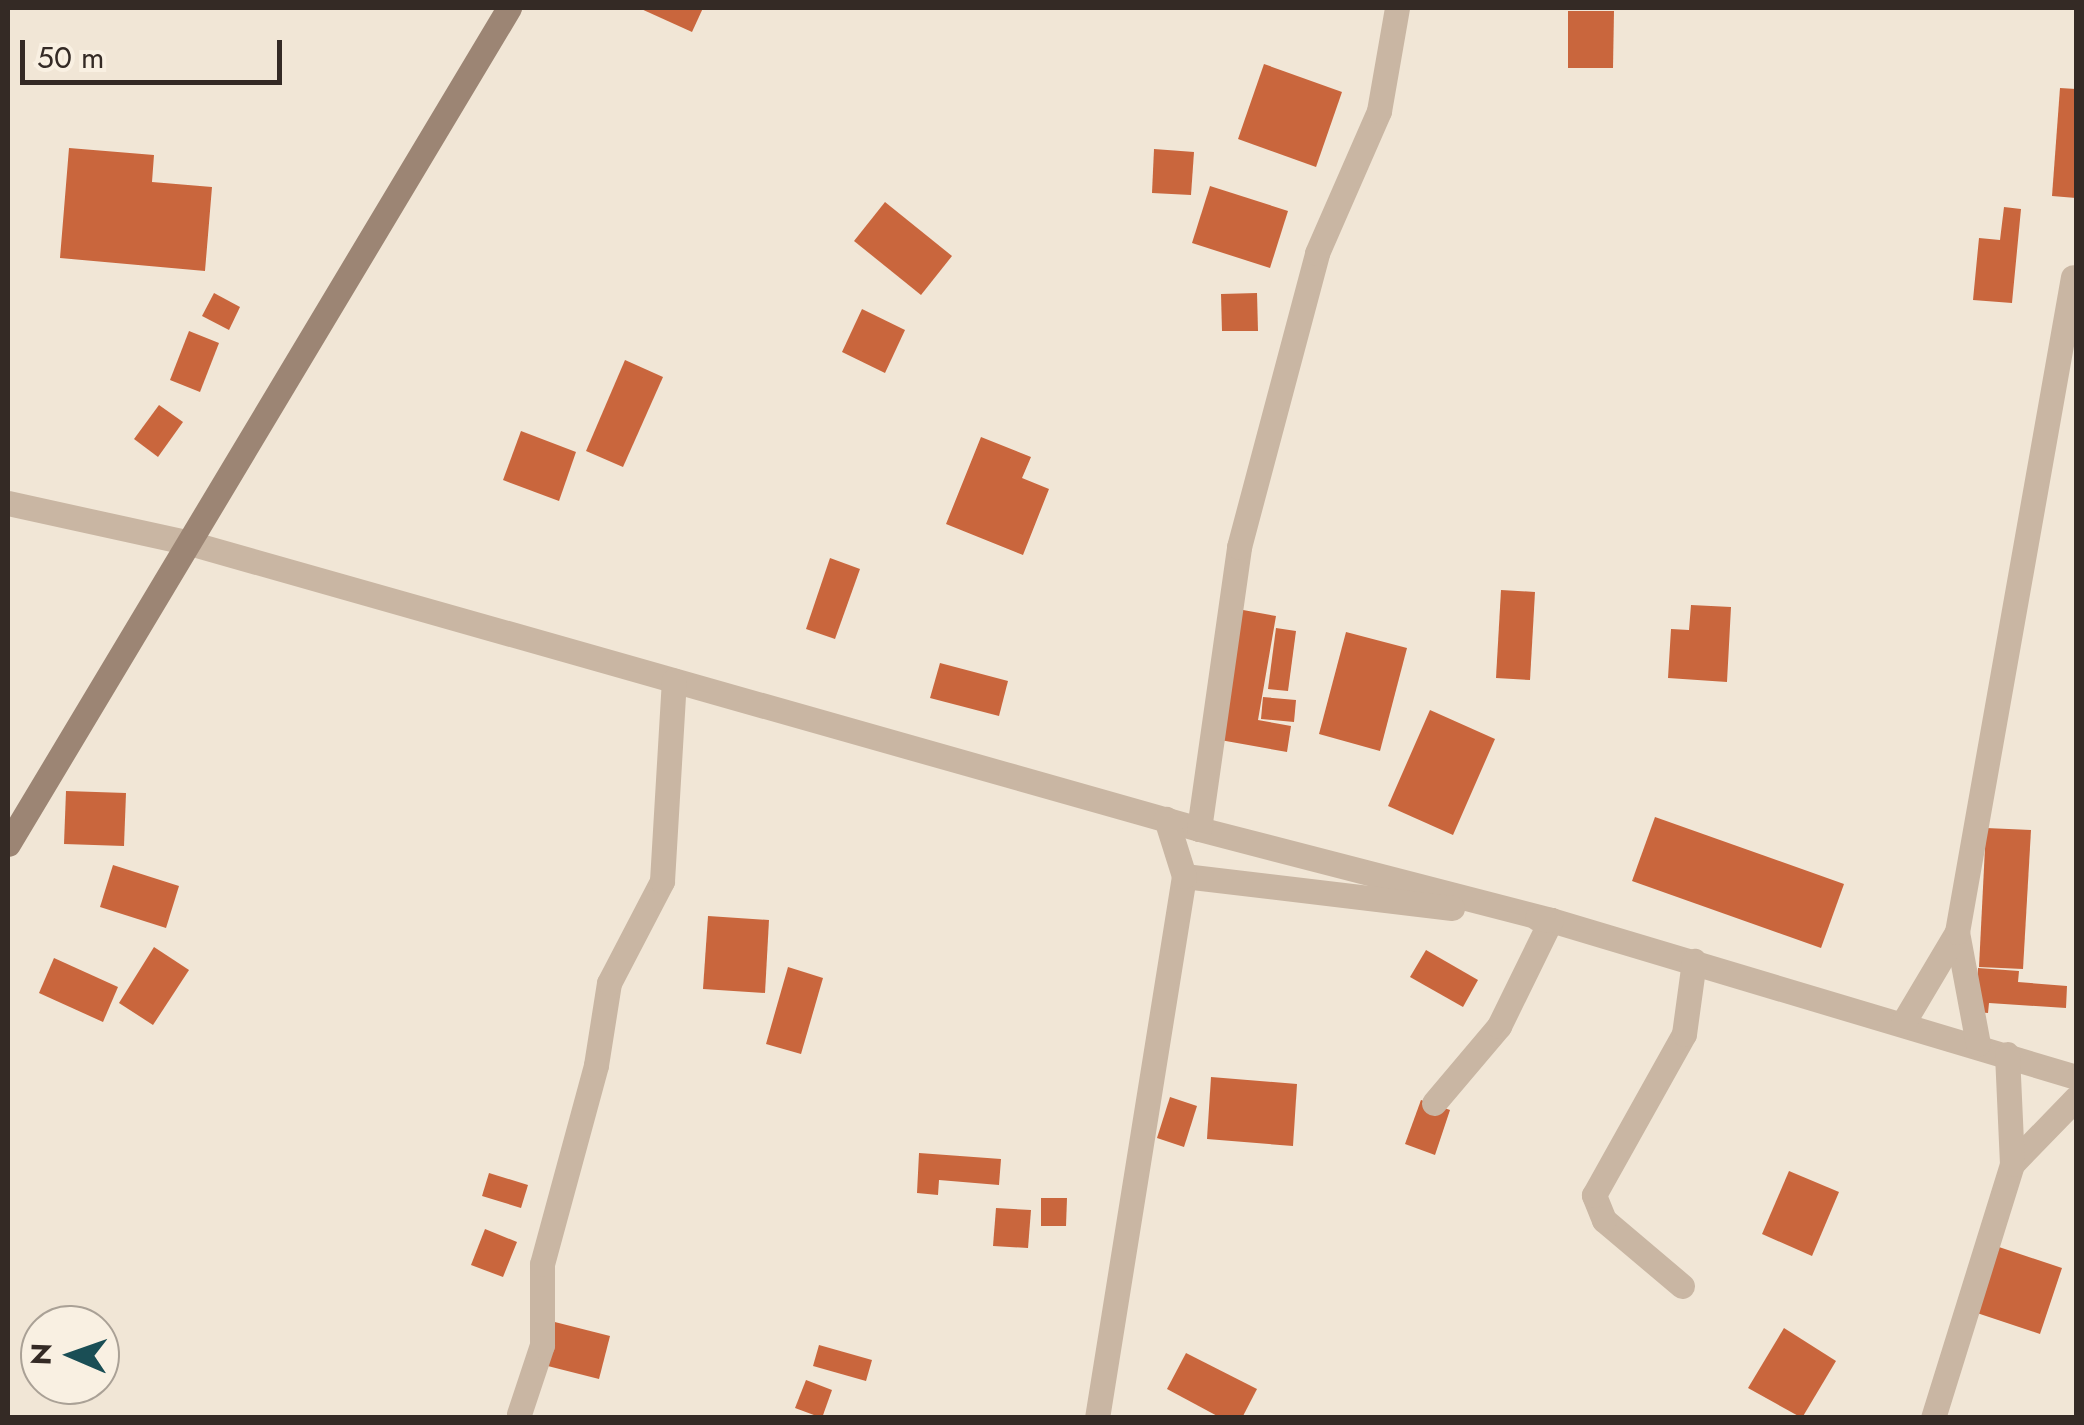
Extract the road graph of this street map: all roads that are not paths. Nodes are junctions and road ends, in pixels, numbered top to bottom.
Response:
1 (509, 8) edge
2 (1396, 8) edge
3 (2072, 277) dead end
4 (8, 503) edge
5 (186, 542) junction
6 (674, 680) junction
7 (1166, 819) junction
8 (1199, 828) junction
9 (8, 844) edge
10 (1184, 876) junction
11 (1550, 920) junction
12 (1957, 932) junction
13 (1694, 961) junction
14 (1903, 1023) junction
15 (1978, 1044) junction
16 (2007, 1054) junction
17 (2076, 1078) edge
18 (2076, 1098) edge
19 (1434, 1104) dead end
20 (2012, 1164) junction
21 (1682, 1286) dead end
22 (518, 1414) dead end
23 (1097, 1418) edge
24 (1933, 1418) edge

1 - 5 street
2 - 8 street
3 - 12 street
4 - 5 street
5 - 6 street
5 - 9 street
6 - 7 street
6 - 22 street
7 - 8 street
7 - 10 street
8 - 11 street
10 - 11 street
10 - 23 street
11 - 13 street
11 - 19 street
12 - 14 street
12 - 15 street
13 - 14 street
13 - 21 street
14 - 15 street
15 - 16 street
16 - 17 street
16 - 20 street
18 - 20 street
20 - 24 street

